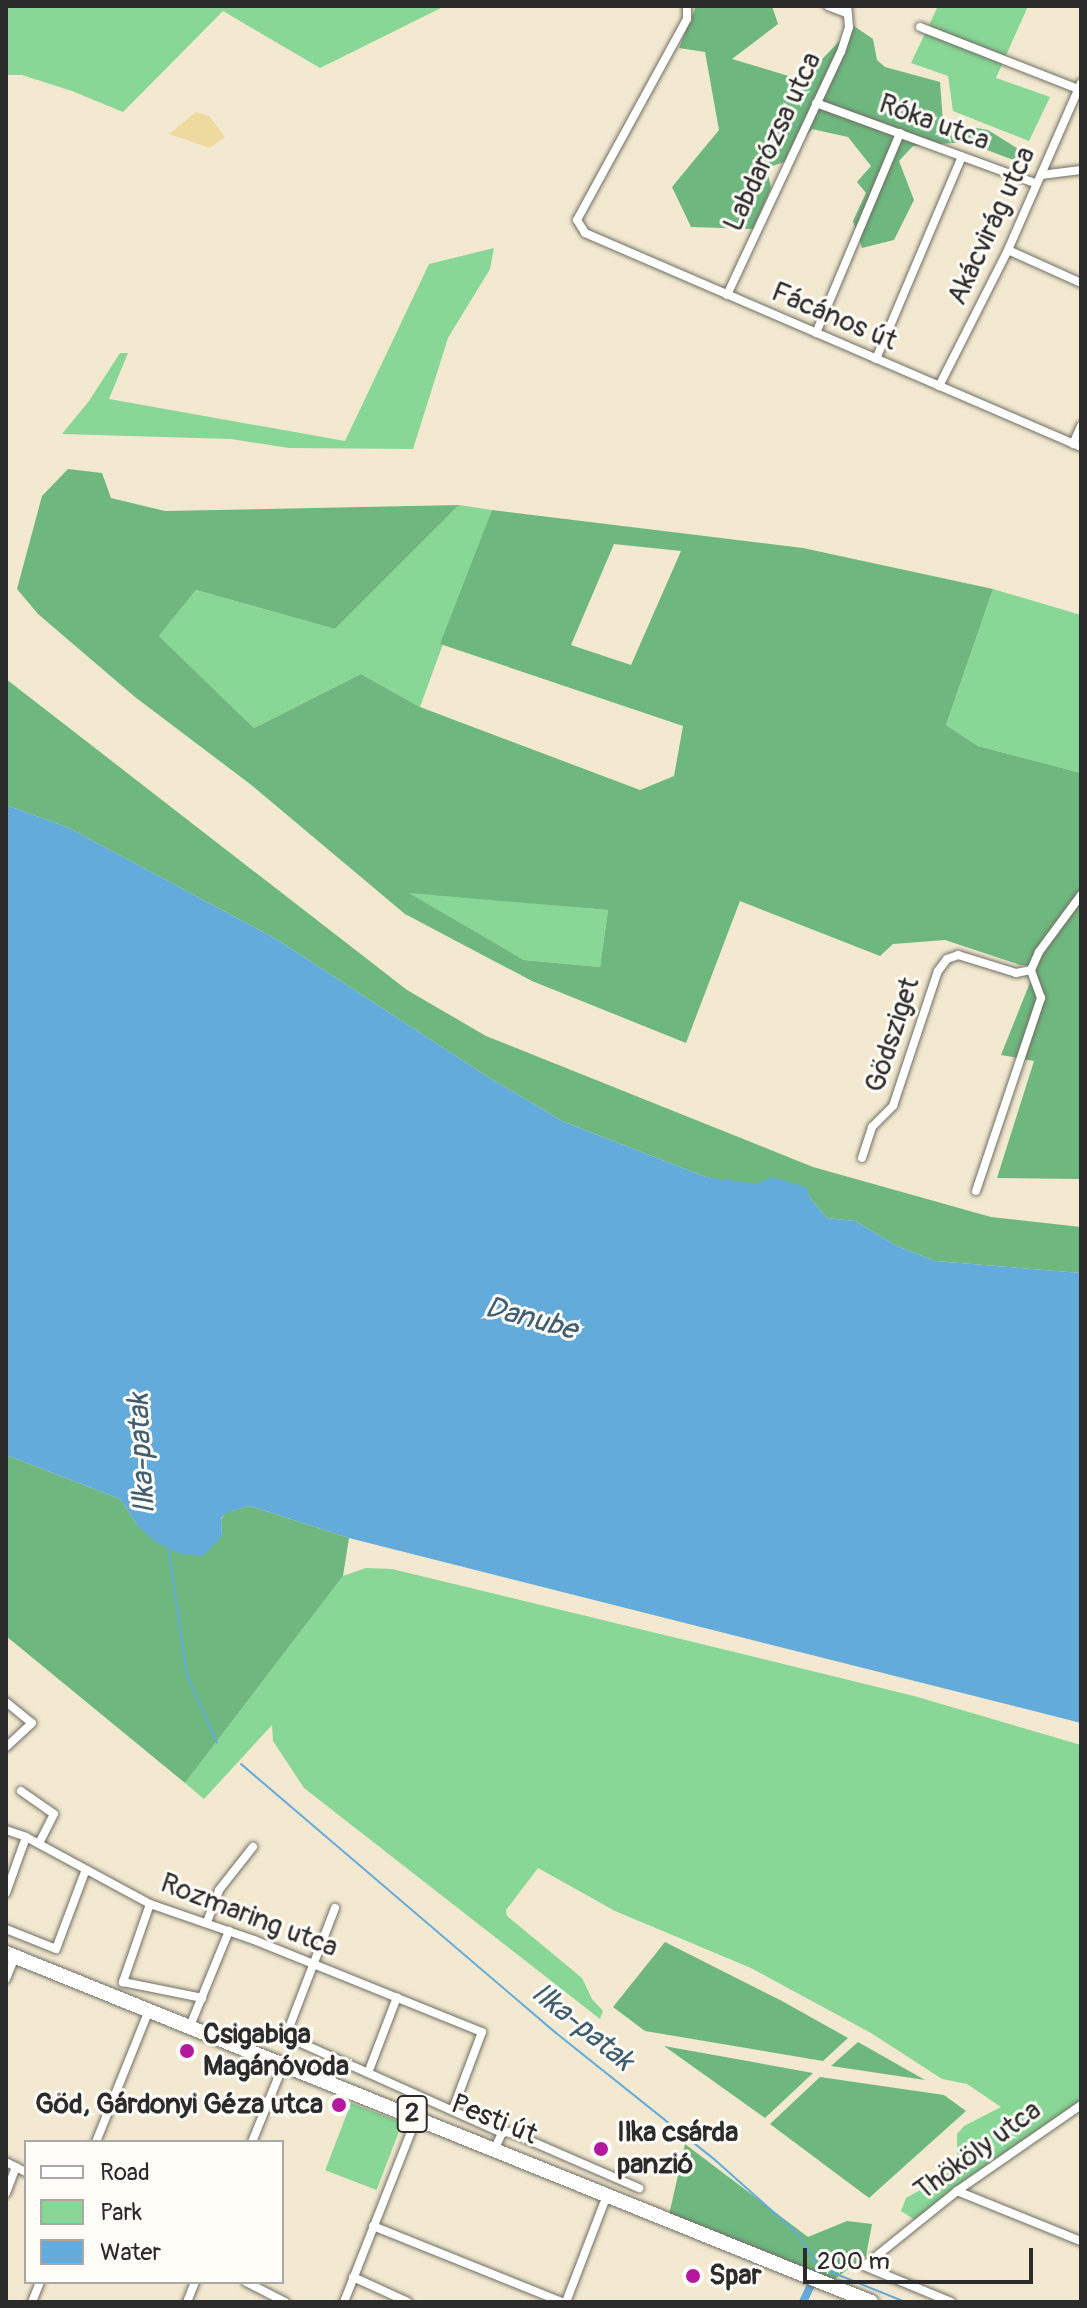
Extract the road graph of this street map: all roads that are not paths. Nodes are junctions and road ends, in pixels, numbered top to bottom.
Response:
1 (687, 6) edge
2 (828, 6) edge
3 (847, 10) edge
4 (920, 27) dead end
5 (1080, 86) edge
6 (816, 103) junction
7 (900, 133) junction
8 (962, 156) junction
9 (1081, 170) edge
10 (1039, 179) junction
11 (1008, 250) junction
12 (1081, 283) edge
13 (727, 295) junction
14 (816, 333) junction
15 (876, 359) junction
16 (939, 386) junction
17 (1081, 426) edge
18 (1077, 446) edge
19 (1081, 895) edge
20 (1031, 970) junction
21 (862, 1158) dead end
22 (976, 1191) dead end
23 (6, 1702) edge
24 (6, 1747) edge
25 (21, 1791) dead end
26 (6, 1830) edge
27 (26, 1837) junction
28 (39, 1843) junction
29 (253, 1847) dead end
30 (85, 1872) junction
31 (6, 1893) edge
32 (150, 1904) junction
33 (335, 1908) dead end
34 (207, 1922) junction
35 (6, 1929) edge
36 (229, 1931) junction
37 (10, 1955) edge
38 (312, 1963) junction
39 (6, 1979) edge
40 (397, 1997) junction
41 (202, 1998) junction
42 (149, 2010) junction
43 (190, 2026) junction
44 (284, 2063) junction
45 (368, 2073) junction
46 (453, 2109) junction
47 (1078, 2110) edge
48 (417, 2116) junction
49 (502, 2133) junction
50 (97, 2140) edge
51 (253, 2140) edge
52 (495, 2148) junction
53 (6, 2162) edge
54 (16, 2167) junction
55 (24, 2171) edge
56 (639, 2188) dead end
57 (957, 2191) junction
58 (6, 2193) edge
59 (607, 2194) junction
60 (373, 2226) junction
61 (1081, 2241) edge
62 (353, 2277) junction
63 (250, 2284) edge
64 (285, 2302) edge
65 (344, 2302) edge
66 (408, 2302) edge
67 (564, 2302) edge
68 (871, 2302) edge
69 (951, 2302) edge

1 - 13 street, Fácános út
2 - 3 street
3 - 6 street, Labdarózsa utca
4 - 5 street
5 - 10 street, Akácvirág utca
6 - 7 street, Róka utca
6 - 13 street, Labdarózsa utca
7 - 8 street, Róka utca
7 - 14 street
8 - 10 street, Róka utca
8 - 15 street
9 - 10 street
10 - 11 street, Akácvirág utca
11 - 12 street
11 - 16 street, Akácvirág utca
13 - 14 street, Fácános út
14 - 15 street, Fácános út
15 - 16 street, Fácános út
16 - 18 street, Fácános út
17 - 18 street
19 - 20 street
20 - 21 street, Gödsziget
20 - 22 street
23 - 24 street
25 - 28 street
26 - 27 street, Rozmaring utca
27 - 28 street, Rozmaring utca
27 - 31 street
28 - 30 street, Rozmaring utca
29 - 34 street
30 - 32 street, Rozmaring utca
30 - 35 street
32 - 34 street, Rozmaring utca
32 - 41 street
33 - 38 street
34 - 36 street, Rozmaring utca
36 - 38 street, Rozmaring utca
36 - 41 street
37 - 39 street
37 - 42 main road, Pesti út / 2
38 - 40 street, Rozmaring utca
38 - 45 street, Pesti út
40 - 45 street
40 - 46 street, Rozmaring utca
41 - 43 street
42 - 43 main road, Pesti út / 2
42 - 50 street
43 - 44 main road, Pesti út / 2
44 - 48 main road, Pesti út / 2
44 - 51 street
45 - 46 street, Pesti út
46 - 49 street, Pesti út
47 - 57 street, Thököly utca
48 - 52 main road, Pesti út / 2
48 - 60 street
49 - 52 street
49 - 56 street, Pesti út
52 - 59 main road, Pesti út / 2
53 - 54 street
54 - 55 street
54 - 58 street
57 - 61 street
57 - 69 street, Thököly utca
59 - 67 street
59 - 68 main road, Pesti út / 2
60 - 62 street
60 - 67 street
62 - 65 street
62 - 66 street
63 - 64 street

